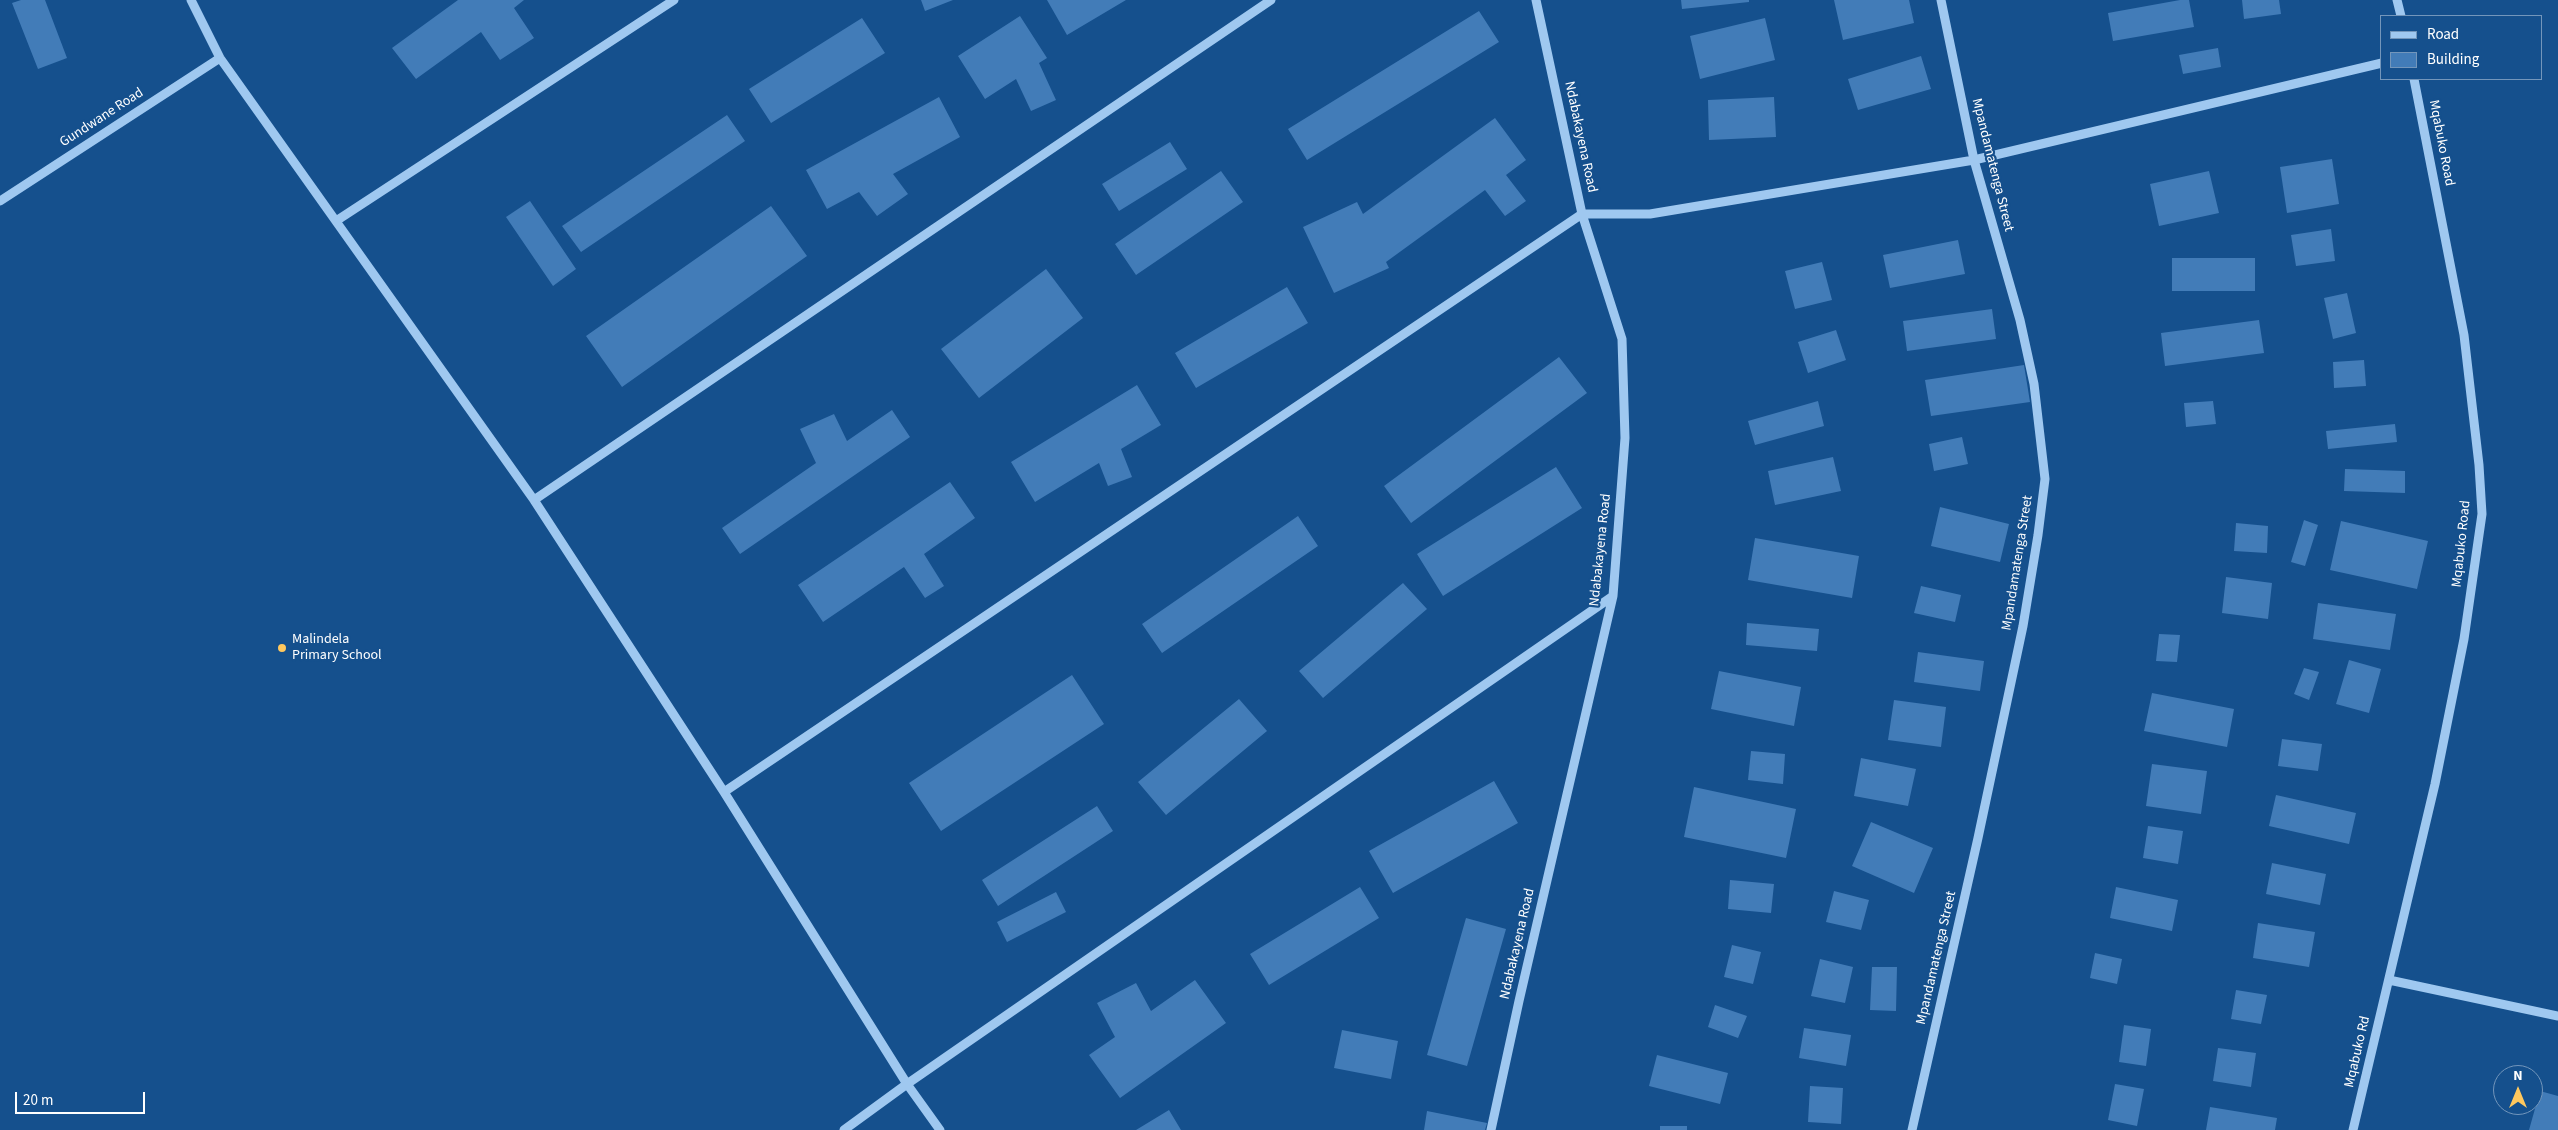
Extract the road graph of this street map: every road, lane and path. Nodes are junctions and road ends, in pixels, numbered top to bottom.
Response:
1 (191, 0) edge
2 (674, 0) edge
3 (1271, 0) edge
4 (1536, 0) edge
5 (1941, 0) edge
6 (2397, 0) edge
7 (2401, 15) edge
8 (220, 58) junction
9 (2380, 63) edge
10 (2414, 80) edge
11 (1974, 160) junction
12 (0, 201) edge
13 (1582, 214) junction
14 (336, 221) junction
15 (534, 500) junction
16 (1613, 596) junction
17 (724, 792) junction
18 (2389, 980) junction
19 (2558, 1016) edge
20 (906, 1084) junction
21 (844, 1130) edge
22 (940, 1130) edge
23 (1492, 1130) edge
24 (1912, 1130) edge
25 (2354, 1130) edge

1 - 8 street
2 - 14 street
3 - 15 street
4 - 13 street, Ndabakayena Road
5 - 11 street, Mpandamatenga Street
6 - 7 street
8 - 12 street, Gundwane Road
8 - 14 street
9 - 11 street
10 - 18 street, Mqabuko Road
11 - 13 street
11 - 24 street, Mpandamatenga Street
13 - 16 street, Ndabakayena Road
13 - 17 street
14 - 15 street
15 - 17 street
16 - 20 street
16 - 23 street, Ndabakayena Road
17 - 20 street
18 - 19 street
18 - 25 street, Mqabuko Rd
20 - 21 street
20 - 22 street

